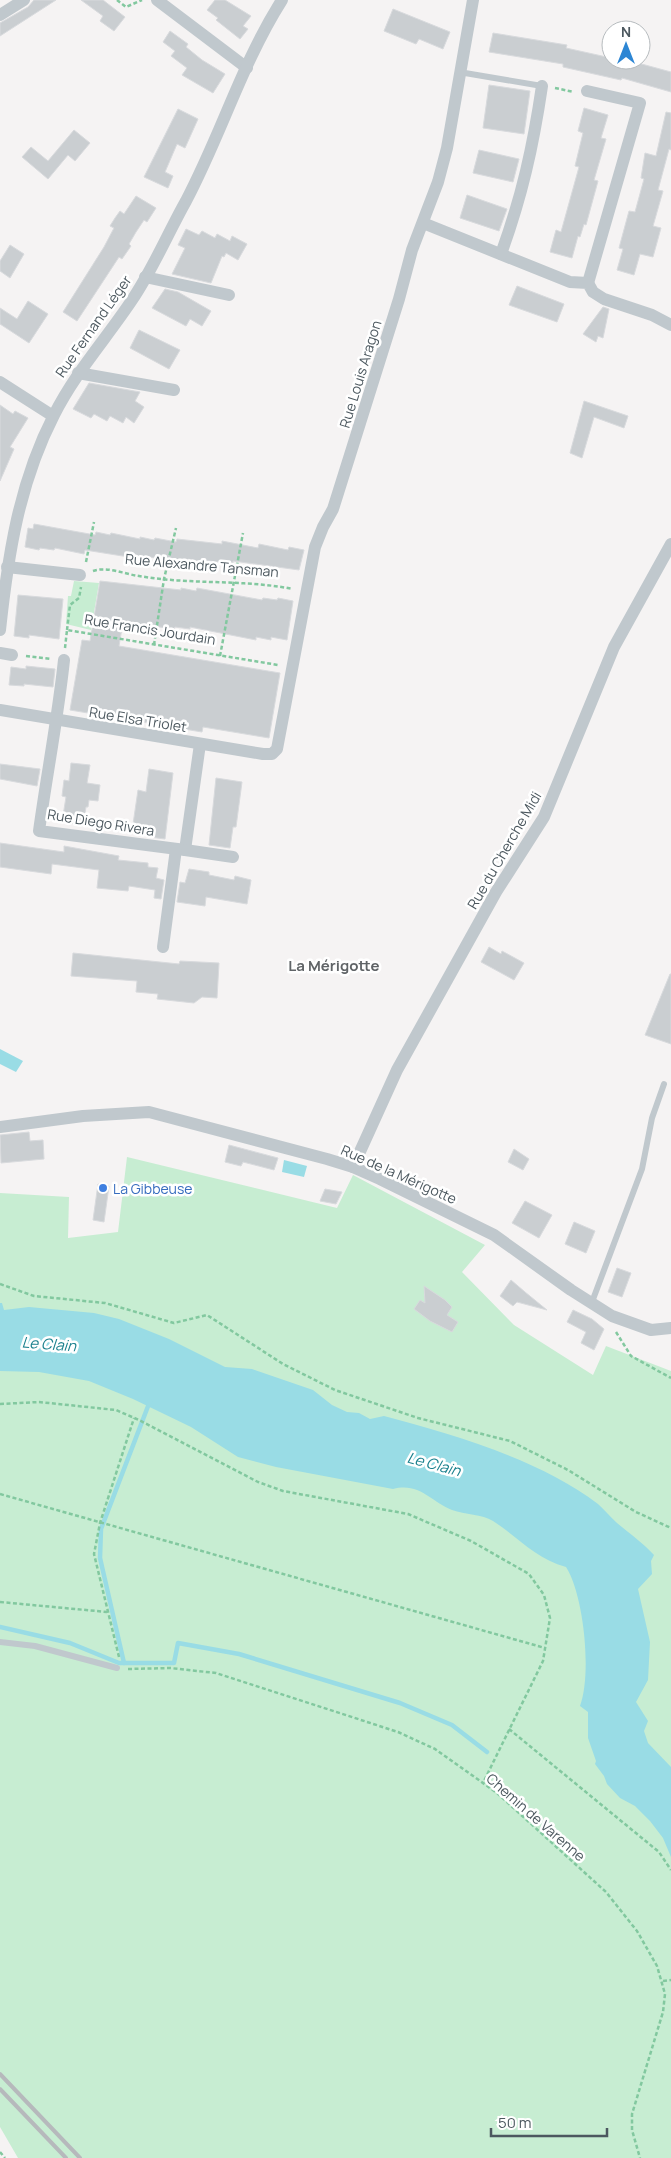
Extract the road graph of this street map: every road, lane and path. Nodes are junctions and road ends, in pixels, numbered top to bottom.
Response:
1 (24, 0) edge
2 (117, 0) edge
3 (142, 0) edge
4 (157, 0) edge
5 (282, 0) edge
6 (473, 0) edge
7 (0, 16) edge
8 (247, 68) junction
9 (459, 72) junction
10 (542, 86) joint
11 (558, 88) dead end
12 (569, 91) dead end
13 (587, 91) dead end
14 (423, 223) junction
15 (501, 254) junction
16 (145, 277) junction
17 (588, 283) junction
18 (229, 295) dead end
19 (671, 325) edge
20 (78, 373) junction
21 (0, 382) edge
22 (174, 390) dead end
23 (53, 416) junction
24 (94, 522) dead end
25 (176, 528) dead end
26 (243, 533) dead end
27 (671, 544) edge
28 (7, 567) junction
29 (82, 575) junction
30 (164, 579) junction
31 (232, 583) junction
32 (305, 591) junction
33 (0, 630) edge
34 (67, 630) junction
35 (154, 645) junction
36 (6, 654) edge
37 (220, 656) junction
38 (64, 660) junction
39 (292, 668) junction
40 (0, 710) edge
41 (57, 720) junction
42 (200, 744) junction
43 (272, 754) joint
44 (181, 850) junction
45 (232, 857) dead end
46 (163, 947) dead end
47 (664, 1084) dead end
48 (0, 1127) edge
49 (353, 1167) junction
50 (0, 1284) edge
51 (592, 1302) junction
52 (612, 1316) junction
53 (671, 1328) edge
54 (671, 1378) edge
55 (0, 1404) edge
56 (134, 1418) junction
57 (0, 1494) edge
58 (102, 1523) junction
59 (671, 1528) edge
60 (0, 1602) edge
61 (107, 1612) junction
62 (0, 1642) edge
63 (545, 1648) junction
64 (118, 1665) junction
65 (509, 1729) junction
66 (482, 1784) junction
67 (671, 1870) edge
68 (671, 1980) edge
69 (663, 1981) junction
70 (0, 2152) edge
71 (5, 2158) edge
72 (640, 2158) edge

1 - 7 street
2 - 3 path
4 - 8 street
5 - 8 street, Rue Fernand Léger
6 - 9 street, Rue Louis Aragon
8 - 16 street, Rue Fernand Léger
9 - 10 lane
9 - 14 street, Rue Louis Aragon
10 - 15 street
11 - 12 path
13 - 17 street
14 - 15 street
14 - 32 street, Rue Louis Aragon
15 - 17 street
16 - 18 street
16 - 20 street, Rue Fernand Léger
17 - 19 street
20 - 22 street
20 - 23 street, Rue Fernand Léger
21 - 23 street
23 - 28 street, Rue Fernand Léger
24 - 29 path
25 - 30 path
26 - 31 path
27 - 49 street, Rue du Cherche Midi
28 - 29 street
28 - 33 street, Rue Fernand Léger
29 - 30 path, Rue Alexandre Tansman
29 - 34 path
30 - 31 path, Rue Alexandre Tansman
30 - 35 path
31 - 32 path, Rue Alexandre Tansman
31 - 37 path
32 - 39 street, Rue Louis Aragon
34 - 35 path, Rue Francis Jourdain
34 - 38 path, Rue Francis Jourdain
35 - 37 path, Rue Francis Jourdain
36 - 38 path
37 - 39 path, Rue Francis Jourdain
38 - 41 street
39 - 43 street, Rue Louis Aragon
40 - 41 street, Rue Elsa Triolet
41 - 42 street, Rue Elsa Triolet
41 - 44 street, Rue Diego Rivera
42 - 43 street, Rue Elsa Triolet
42 - 44 street
44 - 45 street, Rue Diego Rivera
44 - 46 street
47 - 51 lane
48 - 49 street, Rue de la Mérigotte
49 - 51 street, Rue de la Mérigotte
50 - 59 path
51 - 52 street, Rue de la Mérigotte
52 - 53 street, Rue de la Mérigotte
52 - 54 path
55 - 56 path
56 - 58 path
56 - 63 path
57 - 58 path
58 - 61 path
58 - 63 path
60 - 61 path
61 - 64 path
62 - 64 lane
63 - 65 path
64 - 66 path, Chemin de Varenne
65 - 66 path
65 - 67 path
66 - 69 path, Chemin de Varenne
68 - 69 path
69 - 72 path, Chemin de Varenne
70 - 71 path

